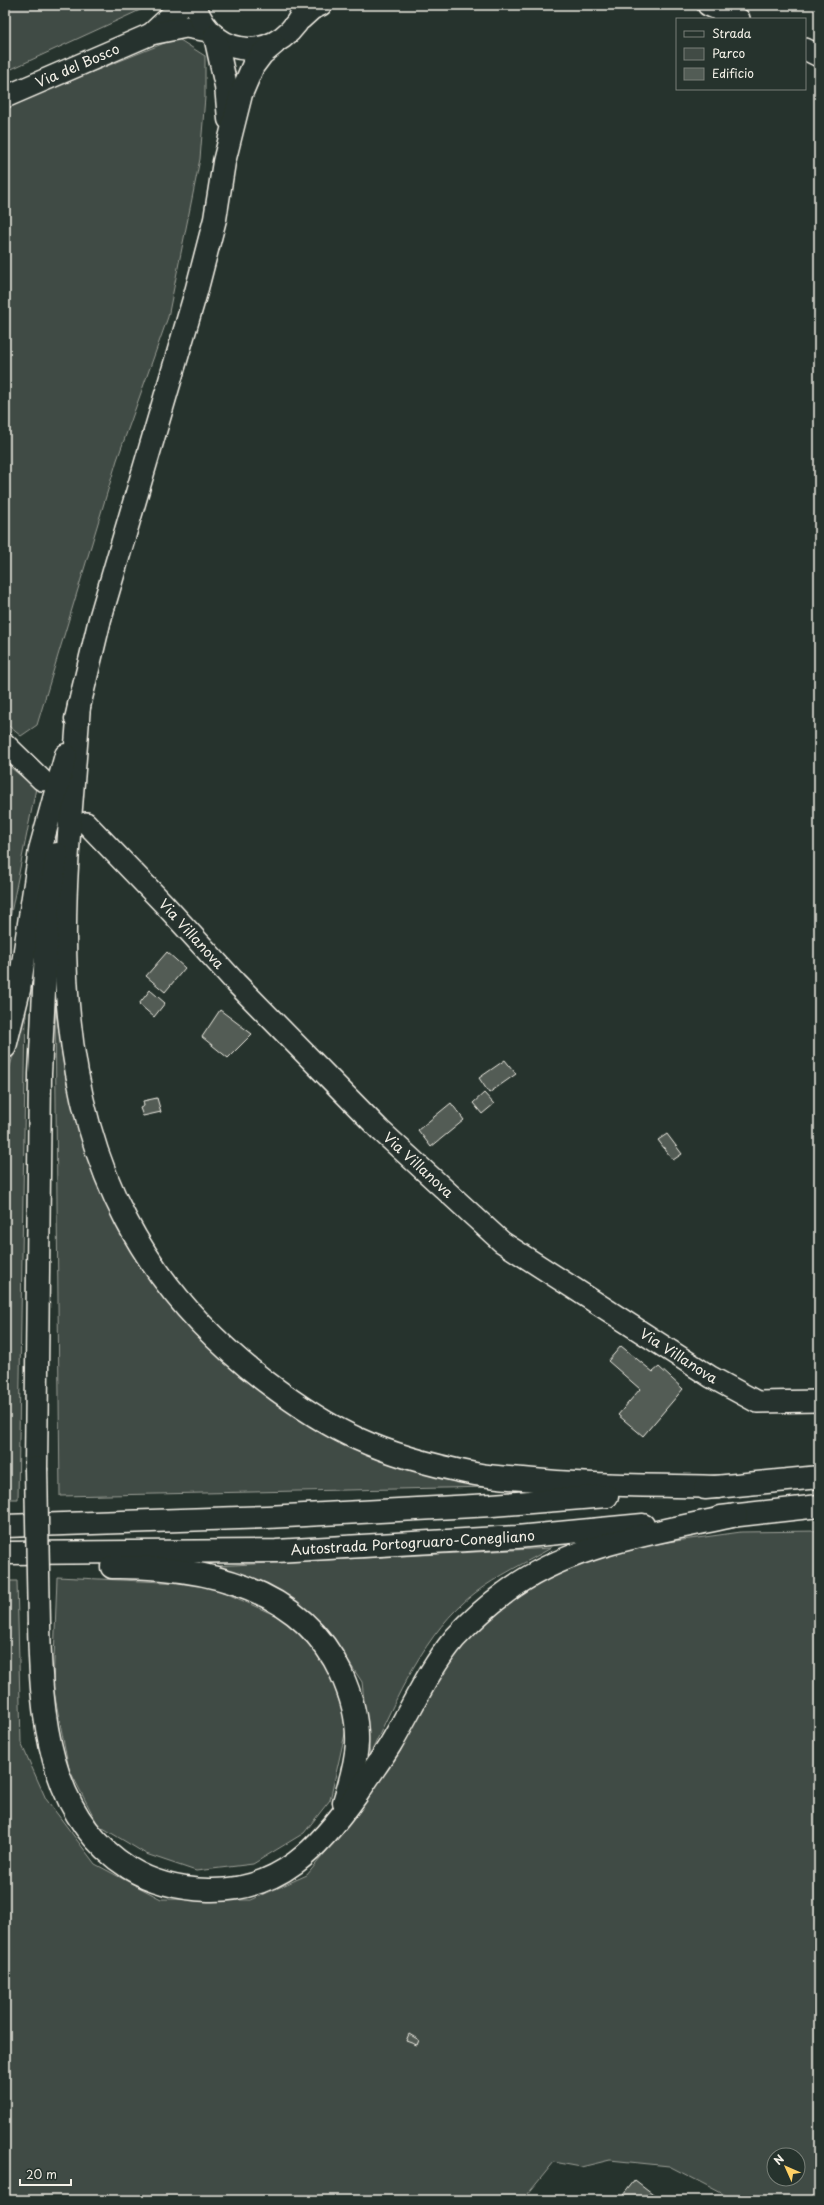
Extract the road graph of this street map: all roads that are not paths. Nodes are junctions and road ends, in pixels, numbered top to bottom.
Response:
1 (182, 5) edge
2 (195, 5) edge
3 (321, 5) edge
4 (708, 5) edge
5 (304, 12) edge
6 (736, 18) edge
7 (211, 33) junction
8 (151, 34) junction
9 (274, 44) junction
10 (806, 50) edge
11 (819, 56) edge
12 (5, 97) edge
13 (230, 130) junction
14 (80, 705) junction
15 (5, 744) edge
16 (42, 780) dead end
17 (86, 823) dead end
18 (5, 1047) edge
19 (819, 1401) edge
20 (819, 1477) edge
21 (719, 1486) junction
22 (812, 1507) edge
23 (736, 1515) junction
24 (5, 1526) edge
25 (5, 1553) edge
26 (5, 1568) edge
27 (340, 1818) junction

1 - 8 street
2 - 7 main road
3 - 5 street
4 - 6 street
5 - 9 main road
7 - 8 street
7 - 9 main road
7 - 13 main road
8 - 12 street, Via del Bosco
9 - 13 main road
10 - 11 street
13 - 14 main road
14 - 18 main road
14 - 21 main road
14 - 27 main road, bridge
15 - 16 street
17 - 19 street, Via Villanova
20 - 21 main road
21 - 24 main road
22 - 23 main road, Autostrada Portogruaro-Conegliano
23 - 25 main road, Autostrada Portogruaro-Conegliano
23 - 27 main road
26 - 27 main road

